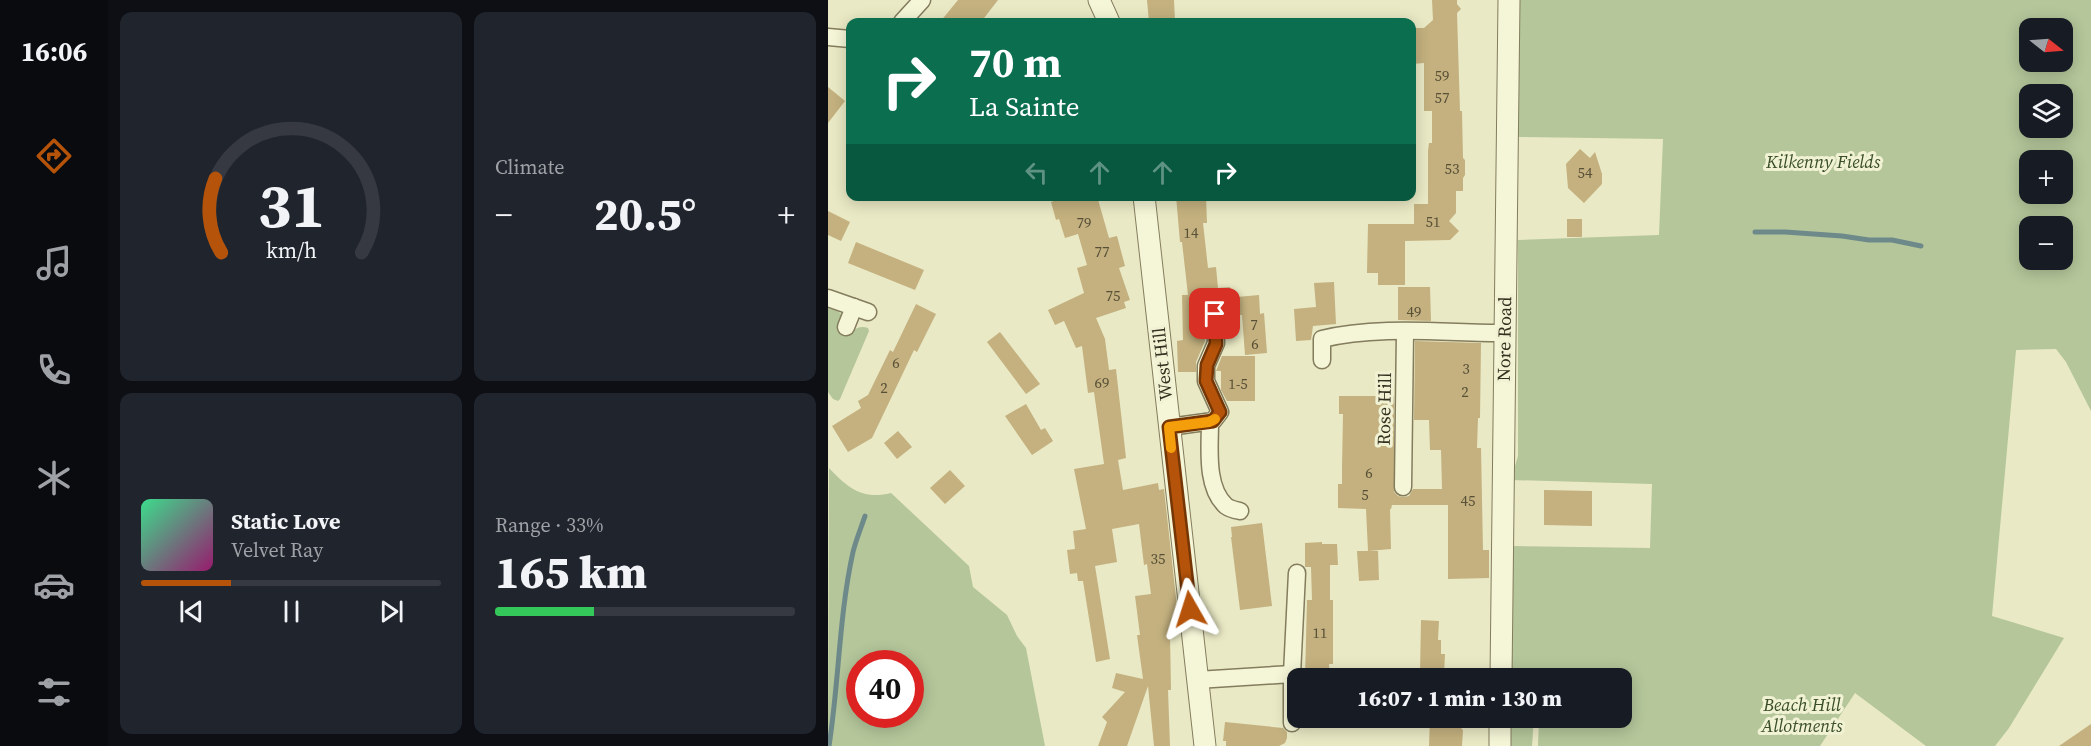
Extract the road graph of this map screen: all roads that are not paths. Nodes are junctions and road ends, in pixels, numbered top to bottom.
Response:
1 (922, 0) edge
2 (1099, 0) edge
3 (1509, 0) edge
4 (906, 18) edge
5 (1107, 18) edge
6 (828, 37) edge
7 (846, 39) edge
8 (1145, 201) edge
9 (828, 298) edge
10 (1215, 314) dead end
11 (846, 327) dead end
12 (1405, 332) junction
13 (1504, 333) junction
14 (1322, 360) dead end
15 (1209, 422) junction
16 (1169, 427) junction
17 (1403, 487) dead end
18 (1240, 511) dead end
19 (1297, 573) dead end
20 (1293, 668) edge
21 (1501, 668) edge
22 (1287, 674) edge
23 (1197, 680) junction
24 (1500, 728) edge
25 (1205, 746) edge
26 (1500, 746) edge

1 - 4 street
2 - 5 street
3 - 13 street, Nore Road
6 - 7 street
8 - 16 street, West Hill
9 - 11 street
10 - 15 street
12 - 13 street
12 - 14 street
12 - 17 street, Rose Hill
13 - 21 street, Nore Road
15 - 16 street
15 - 18 street
16 - 23 street, West Hill
19 - 20 street
22 - 23 street
23 - 25 street, West Hill
24 - 26 street

